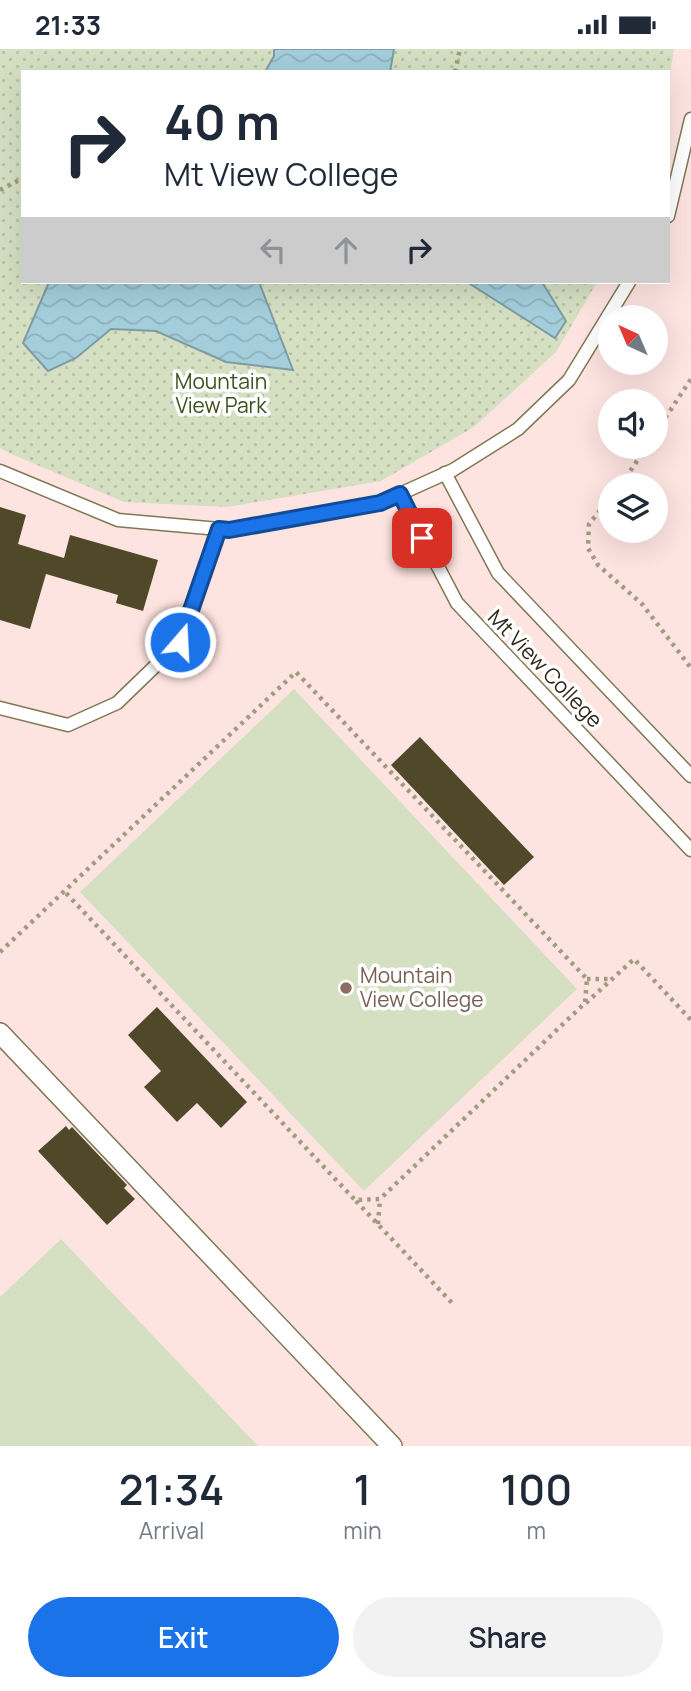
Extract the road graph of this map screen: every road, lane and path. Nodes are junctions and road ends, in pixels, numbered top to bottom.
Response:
1 (460, 49) edge
2 (456, 70) edge
3 (691, 119) edge
4 (21, 180) edge
5 (0, 190) edge
6 (670, 208) edge
7 (628, 284) edge
8 (691, 379) edge
9 (668, 414) edge
10 (0, 471) edge
11 (445, 473) junction
12 (400, 494) junction
13 (598, 513) edge
14 (219, 529) junction
15 (691, 668) edge
16 (0, 708) edge
17 (691, 776) edge
18 (691, 850) edge
19 (64, 891) junction
20 (0, 951) edge
21 (587, 979) junction
22 (612, 979) junction
23 (586, 1003) junction
24 (691, 1020) edge
25 (0, 1033) edge
26 (380, 1199) junction
27 (355, 1200) junction
28 (378, 1225) junction
29 (453, 1304) dead end
30 (392, 1446) edge

1 - 2 path
3 - 6 lane
4 - 5 path
7 - 11 lane
8 - 9 path
10 - 14 lane
11 - 12 lane
11 - 17 lane, Mt View College
12 - 14 lane
12 - 18 lane, Mt View College
13 - 15 path
14 - 16 lane
19 - 20 path
19 - 21 path
19 - 27 path
21 - 22 path
21 - 23 path
22 - 23 path
22 - 24 path
23 - 26 path
25 - 30 street
26 - 27 path
26 - 28 path
27 - 28 path
28 - 29 path

